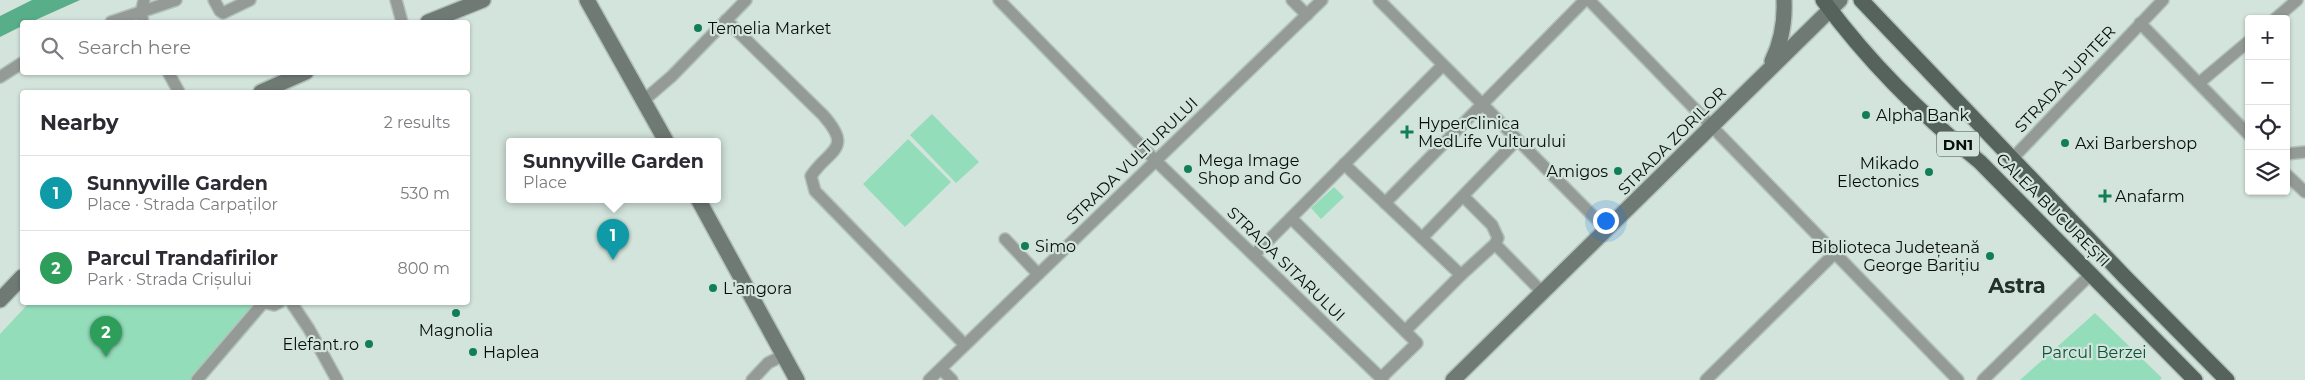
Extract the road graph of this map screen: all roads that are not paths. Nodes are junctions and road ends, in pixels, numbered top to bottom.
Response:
1 (144, 0) edge
2 (176, 0) edge
3 (214, 0) edge
4 (250, 0) edge
5 (396, 0) edge
6 (483, 0) edge
7 (572, 0) edge
8 (746, 0) edge
9 (998, 0) edge
10 (1292, 0) edge
11 (1322, 0) edge
12 (1379, 0) edge
13 (1587, 0) edge
14 (1784, 0) edge
15 (1860, 0) edge
16 (2163, 0) edge
17 (2297, 0) edge
18 (589, 3) edge
19 (1831, 3) edge
20 (469, 4) edge
21 (1307, 15) junction
22 (2280, 15) edge
23 (142, 18) edge
24 (126, 20) edge
25 (401, 20) edge
26 (433, 20) edge
27 (726, 20) junction
28 (2140, 23) junction
29 (2245, 45) edge
30 (20, 64) edge
31 (1442, 66) junction
32 (1768, 71) junction
33 (170, 75) edge
34 (299, 75) edge
35 (0, 78) edge
36 (2199, 83) junction
37 (178, 90) edge
38 (266, 90) edge
39 (643, 100) junction
40 (1481, 104) junction
41 (1712, 126) junction
42 (2245, 131) edge
43 (664, 138) edge
44 (1517, 140) junction
45 (2305, 152) edge
46 (2290, 154) edge
47 (2013, 158) junction
48 (1156, 161) junction
49 (1344, 164) junction
50 (2290, 178) edge
51 (2305, 192) edge
52 (1464, 197) junction
53 (700, 203) edge
54 (1385, 203) junction
55 (1290, 218) junction
56 (1607, 230) junction
57 (1422, 238) junction
58 (1005, 239) dead end
59 (1495, 244) junction
60 (1836, 252) junction
61 (1254, 255) junction
62 (2092, 273) junction
63 (1038, 274) junction
64 (1461, 276) junction
65 (20, 279) edge
66 (1543, 293) junction
67 (0, 300) edge
68 (261, 305) edge
69 (293, 305) edge
70 (1405, 331) junction
71 (965, 344) junction
72 (784, 355) junction
73 (941, 369) junction
74 (1382, 379) edge
75 (197, 380) edge
76 (336, 380) edge
77 (752, 380) edge
78 (797, 380) edge
79 (929, 380) edge
80 (952, 380) edge
81 (1453, 380) edge
82 (1706, 380) edge
83 (1958, 380) edge
84 (1983, 380) edge
85 (2195, 380) edge
86 (2227, 380) edge

1 - 23 street
2 - 23 street
3 - 4 street
5 - 25 street
6 - 20 street
7 - 18 street
8 - 27 street
9 - 48 street, STRADA SITARULUI
10 - 21 street
11 - 21 street, STRADA VULTURULUI
12 - 31 street
13 - 40 street
13 - 41 street
14 - 32 street
15 - 47 main road, CALEA BUCUREȘTI / DN1
16 - 28 street, STRADA JUPITER
17 - 22 street
18 - 39 street
19 - 32 street, STRADA ZORILOR
19 - 62 main road, CALEA BUCUREȘTI / DN1
20 - 26 street
21 - 48 street, STRADA VULTURULUI
23 - 24 street
27 - 39 street
27 - 71 street
28 - 36 street, STRADA JUPITER
28 - 47 street, STRADA JUPITER
29 - 36 street
30 - 35 street
31 - 40 street
31 - 49 street
32 - 41 street, STRADA ZORILOR
33 - 37 street
34 - 38 street
36 - 42 street, STRADA JUPITER
39 - 43 street
40 - 44 street
40 - 54 street
41 - 56 street, STRADA ZORILOR
41 - 60 street
44 - 52 street
44 - 56 street
45 - 46 street
47 - 86 main road, CALEA BUCUREȘTI / DN1
48 - 61 street, STRADA SITARULUI
48 - 63 street, STRADA VULTURULUI
49 - 54 street
49 - 55 street
50 - 51 street
52 - 57 street
52 - 59 street
53 - 72 street
54 - 57 street
55 - 61 street
55 - 70 street
56 - 66 street, STRADA ZORILOR
57 - 64 street
58 - 63 street
59 - 64 street
59 - 66 street
60 - 82 street
60 - 83 street
61 - 74 street, STRADA SITARULUI
62 - 84 street
62 - 85 main road, CALEA BUCUREȘTI / DN1
63 - 71 street, STRADA VULTURULUI
64 - 70 street
65 - 67 street
66 - 81 street, STRADA ZORILOR
68 - 75 street
69 - 76 street
70 - 74 street
71 - 73 street, STRADA VULTURULUI
72 - 77 street
72 - 78 street
73 - 79 street, STRADA VULTURULUI
73 - 80 street

